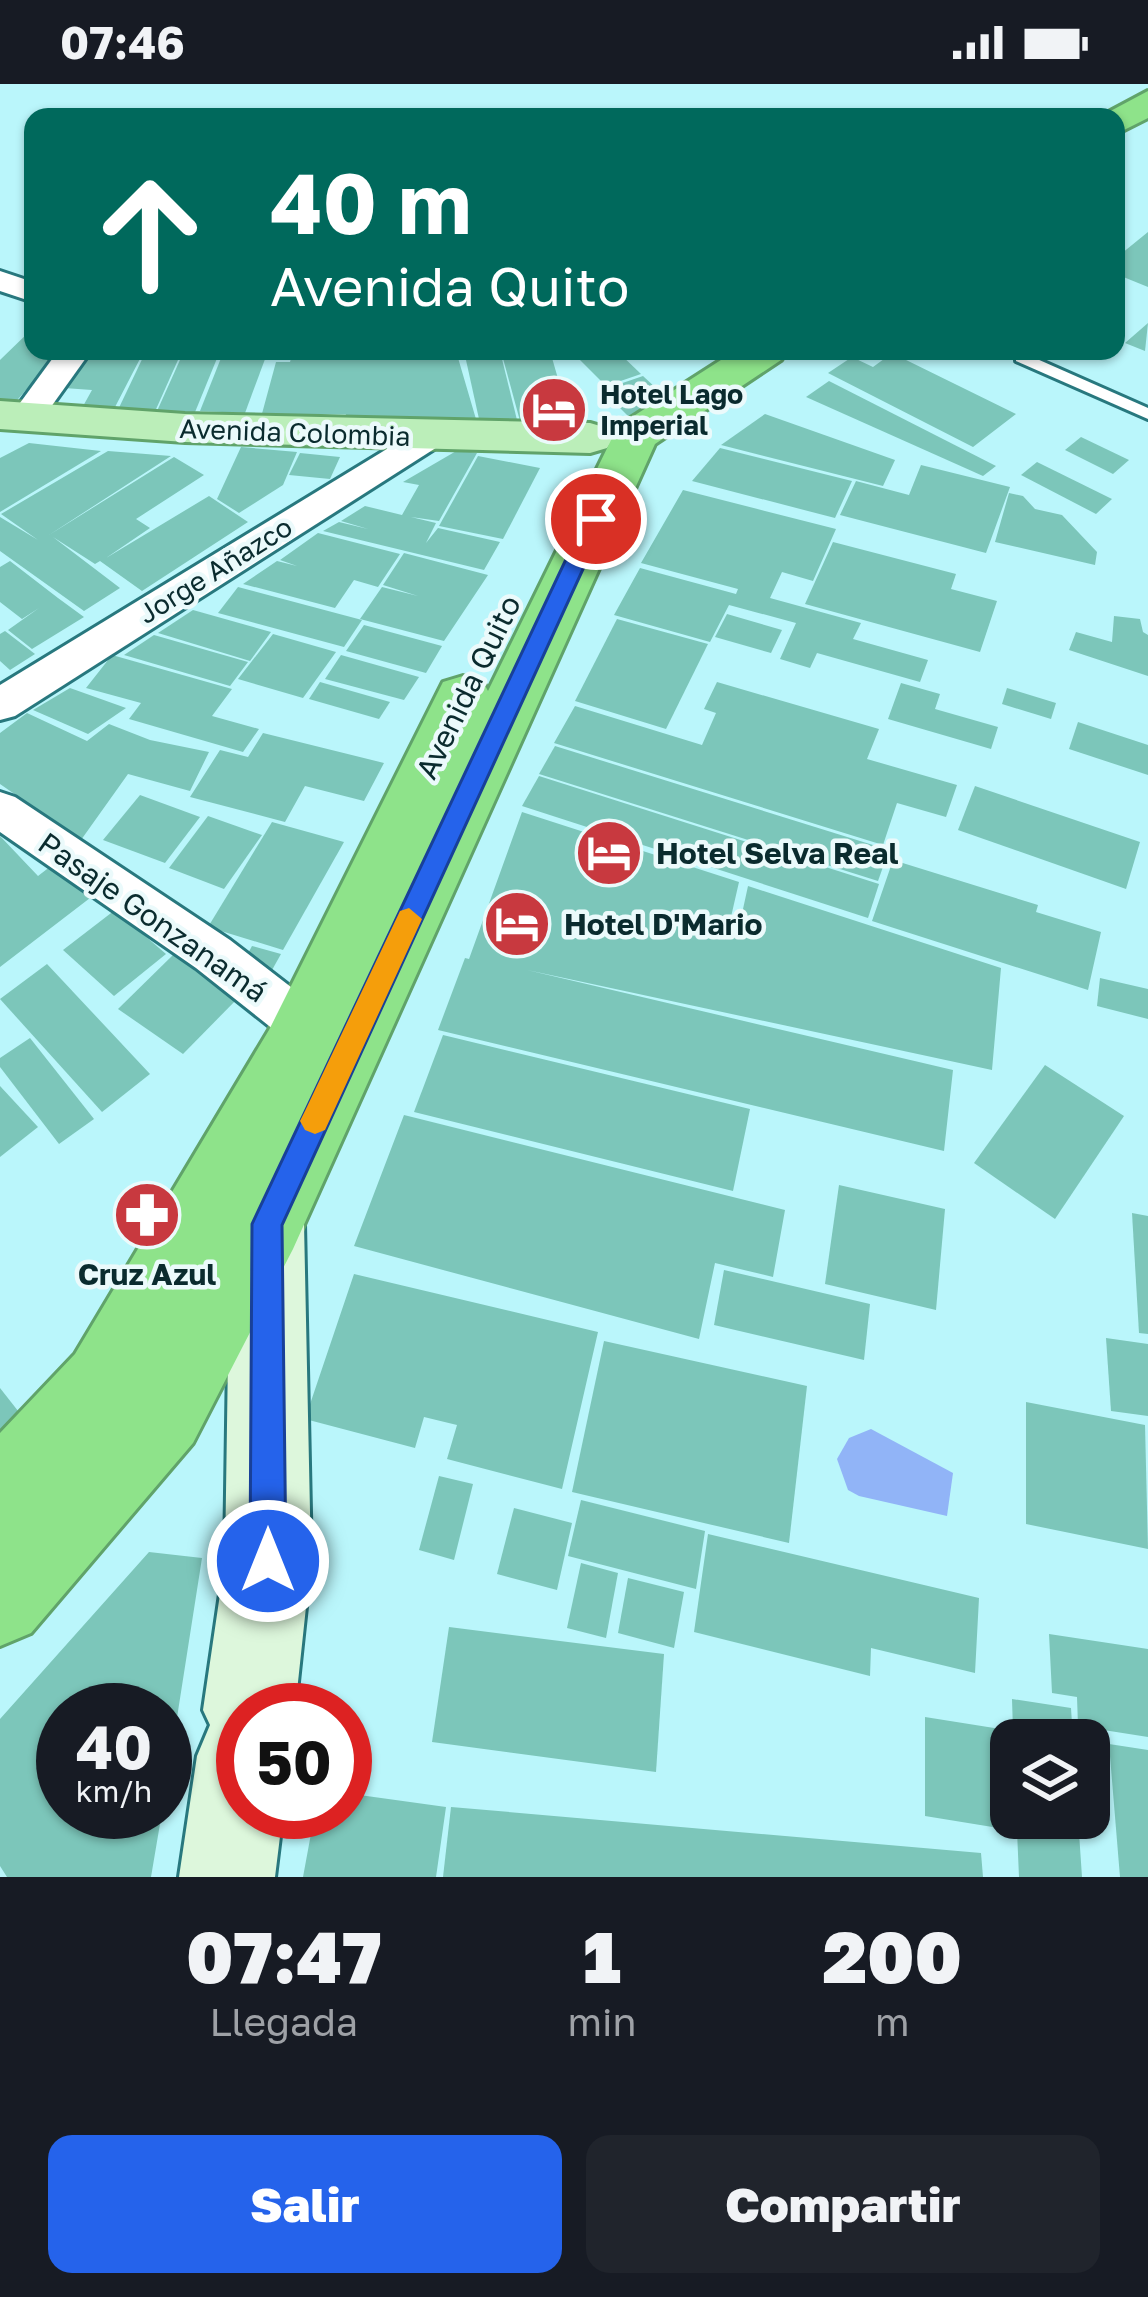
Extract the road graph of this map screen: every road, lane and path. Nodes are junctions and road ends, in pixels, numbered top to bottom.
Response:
1 (66, 360) edge
2 (749, 360) edge
3 (1026, 360) edge
4 (1148, 414) edge
5 (13, 416) edge
6 (430, 437) junction
7 (612, 437) junction
8 (0, 705) edge
9 (0, 809) edge
10 (305, 1025) junction
11 (267, 1224) junction
12 (0, 1494) edge
13 (0, 1602) edge
14 (252, 1683) edge
15 (232, 1839) edge
16 (227, 1877) edge

1 - 5 street
2 - 7 highway
3 - 4 lane
5 - 6 main road, Avenida Colombia
6 - 7 main road, Avenida Colombia
6 - 8 street, Jorge Añazco
7 - 10 highway, Avenida Quito
7 - 11 highway, Avenida Quito
9 - 10 street, Pasaje Gonzanamá
10 - 12 highway, Avenida Quito
11 - 13 highway, Avenida Quito
11 - 14 main road
15 - 16 main road

